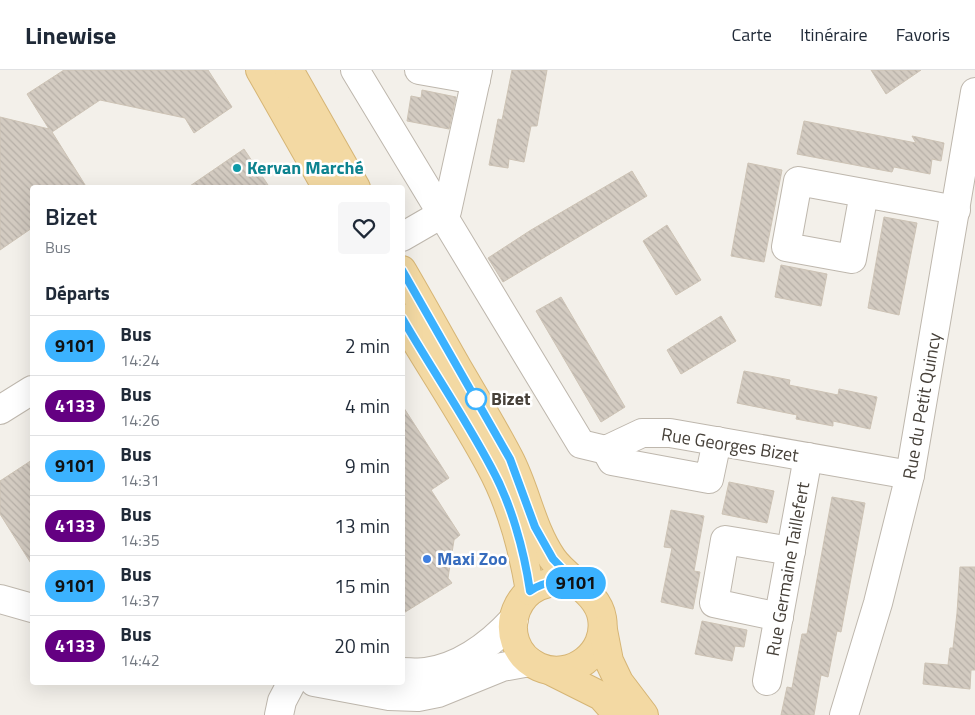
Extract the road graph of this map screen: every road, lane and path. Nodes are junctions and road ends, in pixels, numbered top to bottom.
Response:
1 (260, 70) edge
2 (288, 70) edge
3 (355, 70) edge
4 (419, 70) edge
5 (477, 75) edge
6 (975, 92) edge
7 (325, 185) edge
8 (354, 185) edge
9 (864, 193) dead end
10 (956, 210) junction
11 (441, 214) junction
12 (405, 235) edge
13 (405, 275) edge
14 (405, 323) edge
15 (30, 391) edge
16 (0, 410) edge
17 (717, 441) junction
18 (606, 450) junction
19 (808, 457) junction
20 (910, 475) junction
21 (791, 551) junction
22 (579, 586) junction
23 (530, 591) junction
24 (0, 599) edge
25 (30, 607) edge
26 (779, 617) junction
27 (514, 619) junction
28 (603, 630) junction
29 (542, 667) junction
30 (405, 672) edge
31 (768, 680) dead end
32 (290, 685) edge
33 (330, 685) edge
34 (280, 715) edge
35 (618, 715) edge
36 (644, 715) edge
37 (844, 715) edge

1 - 7 main road
2 - 8 main road
3 - 11 street
4 - 5 street
5 - 11 street
6 - 10 street, Rue du Petit Quincy
9 - 10 street
10 - 20 street, Rue du Petit Quincy
11 - 12 street
11 - 18 street
13 - 22 main road
14 - 23 main road
15 - 16 street
17 - 18 street, Rue Georges Bizet
17 - 18 street
17 - 19 street, Rue Georges Bizet
19 - 20 street, Rue Georges Bizet
19 - 21 street, Rue Germaine Taillefert
20 - 37 street, Rue du Petit Quincy
21 - 26 street, Rue Germaine Taillefert
21 - 26 street
22 - 23 main road
22 - 28 main road
23 - 27 main road
24 - 25 street
26 - 31 street, Rue Germaine Taillefert
27 - 29 main road
27 - 30 street
28 - 29 main road
28 - 36 main road
29 - 33 street
29 - 35 main road
32 - 34 street

